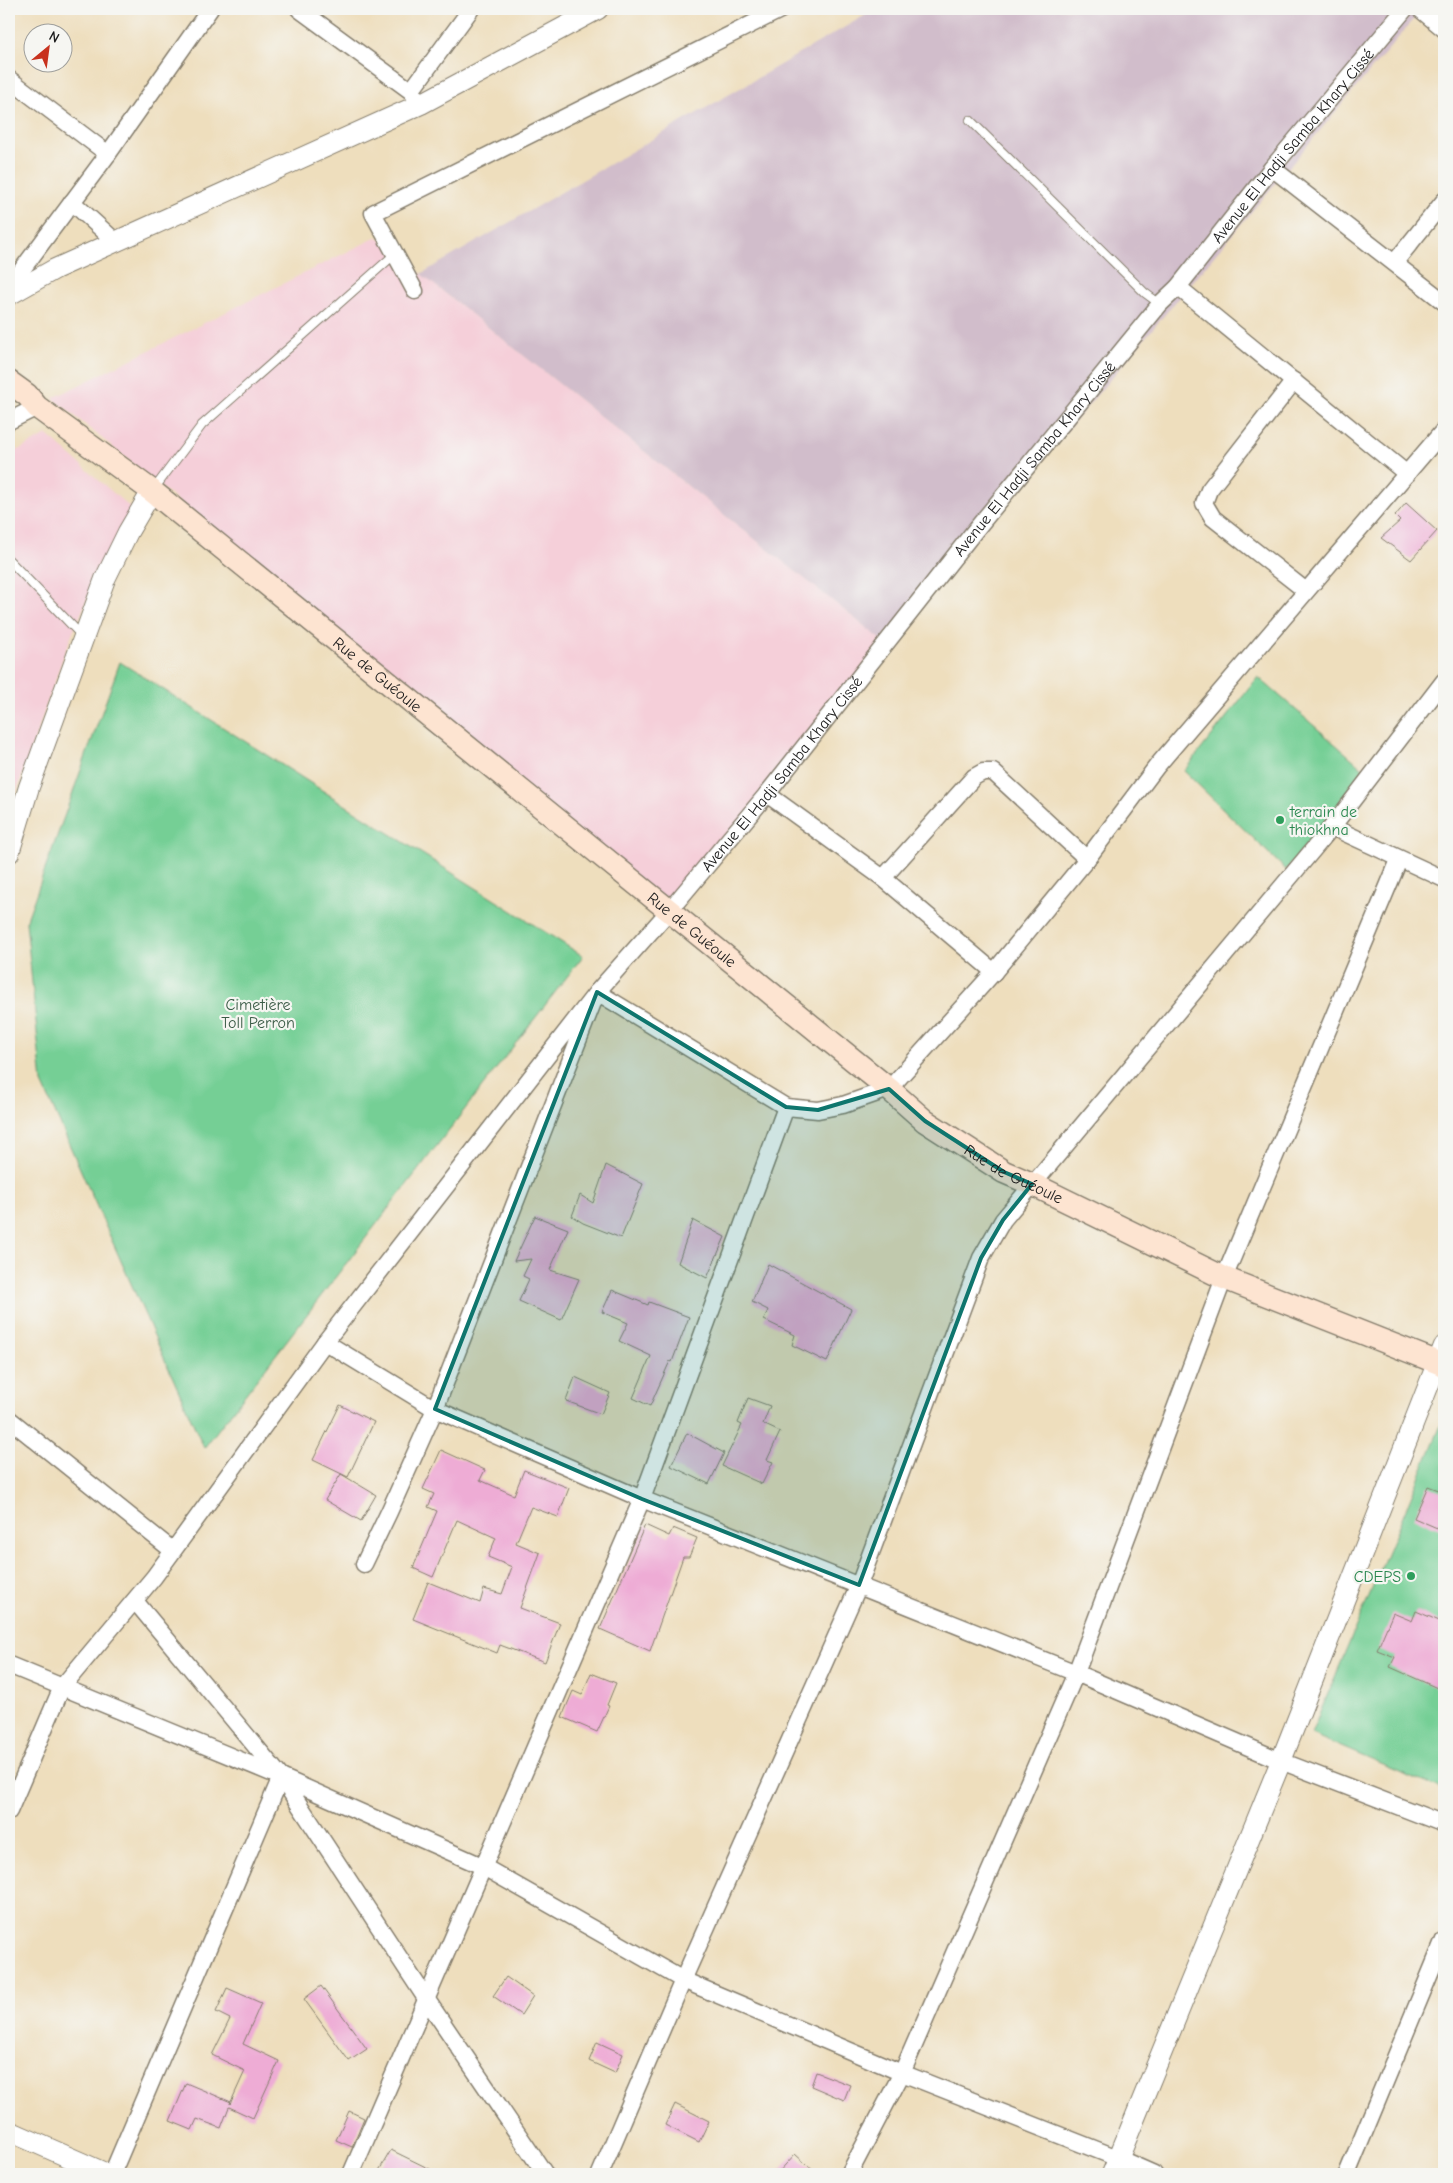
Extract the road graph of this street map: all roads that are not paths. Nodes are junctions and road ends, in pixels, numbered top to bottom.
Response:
1 (210, 9) edge
2 (299, 9) edge
3 (471, 9) edge
4 (598, 9) edge
5 (782, 9) edge
6 (1404, 9) edge
7 (1420, 9) edge
8 (1444, 28) edge
9 (9, 79) edge
10 (416, 98) junction
11 (970, 120) dead end
12 (108, 154) junction
13 (1272, 168) junction
14 (1444, 201) edge
15 (72, 202) junction
16 (116, 242) junction
17 (395, 254) junction
18 (1395, 262) junction
19 (9, 287) edge
20 (1178, 287) junction
21 (415, 291) dead end
22 (9, 295) edge
23 (1444, 302) edge
24 (1160, 304) junction
25 (1294, 381) junction
26 (9, 382) edge
27 (37, 407) junction
28 (9, 421) edge
29 (1444, 430) edge
30 (1408, 474) junction
31 (152, 491) junction
32 (9, 560) edge
33 (1306, 591) junction
34 (82, 636) junction
35 (1444, 682) edge
36 (767, 794) junction
37 (1332, 827) junction
38 (9, 852) edge
39 (1087, 859) junction
40 (1400, 860) junction
41 (883, 878) junction
42 (1444, 879) edge
43 (669, 911) junction
44 (994, 972) junction
45 (597, 992) junction
46 (889, 1089) junction
47 (786, 1107) junction
48 (1032, 1184) junction
49 (1224, 1278) junction
50 (325, 1342) junction
51 (1442, 1358) edge
52 (435, 1409) junction
53 (9, 1419) edge
54 (642, 1499) junction
55 (172, 1550) junction
56 (364, 1564) dead end
57 (859, 1585) junction
58 (135, 1601) junction
59 (9, 1665) edge
60 (1076, 1673) junction
61 (62, 1687) junction
62 (1282, 1761) junction
63 (281, 1777) junction
64 (9, 1811) edge
65 (1444, 1824) edge
66 (482, 1866) junction
67 (1444, 1940) edge
68 (683, 1980) junction
69 (427, 2000) junction
70 (902, 2073) junction
71 (9, 2131) edge
72 (1116, 2166) edge
73 (107, 2174) edge
74 (112, 2174) edge
75 (351, 2174) edge
76 (545, 2174) edge
77 (600, 2174) edge
78 (849, 2174) edge
79 (1154, 2174) edge
80 (1347, 2174) edge

1 - 12 street
2 - 10 street
3 - 10 street
4 - 10 street
5 - 17 street
6 - 13 street, Avenue El Hadji Samba Khary Cissé
7 - 8 street
9 - 12 street
10 - 16 street
11 - 24 lane
12 - 15 street
13 - 18 street
13 - 20 street, Avenue El Hadji Samba Khary Cissé
14 - 18 street
15 - 16 street
15 - 19 street
16 - 22 street
17 - 21 street
17 - 31 lane
18 - 23 street
20 - 24 street, Avenue El Hadji Samba Khary Cissé
20 - 25 street
24 - 36 street, Avenue El Hadji Samba Khary Cissé
25 - 30 street
25 - 33 street
26 - 27 main road, Rue de Guéoule
27 - 28 street
27 - 31 main road, Rue de Guéoule
29 - 30 street
30 - 33 street
31 - 34 street
31 - 43 main road, Rue de Guéoule
32 - 34 lane
33 - 39 street
34 - 38 street
35 - 37 street
36 - 41 street
36 - 43 street, Avenue El Hadji Samba Khary Cissé
37 - 40 street
37 - 48 street
39 - 41 street
39 - 44 street
40 - 42 street
40 - 49 street
41 - 44 street
43 - 45 street, Avenue El Hadji Samba Khary Cissé
43 - 46 main road, Rue de Guéoule
44 - 46 street
45 - 47 street
45 - 50 street, Avenue El Hadji Samba Khary Cissé
45 - 52 street
46 - 47 street
46 - 48 main road, Rue de Guéoule
47 - 54 street
48 - 49 main road, Rue de Guéoule
48 - 57 street
49 - 51 main road, Rue de Guéoule
49 - 60 street
50 - 52 street
50 - 55 street, Avenue El Hadji Samba Khary Cissé
51 - 62 street
52 - 54 street
52 - 56 street
53 - 55 street
54 - 57 street
54 - 66 street
55 - 58 street, Avenue El Hadji Samba Khary Cissé
57 - 60 street
57 - 68 street
58 - 61 street, Avenue El Hadji Samba Khary Cissé
58 - 63 street
59 - 61 street
60 - 62 street
60 - 70 street
61 - 63 street
61 - 64 street, Avenue El Hadji Samba Khary Cissé
62 - 65 street
62 - 72 street
63 - 66 street
63 - 69 street
63 - 74 street
66 - 68 street
66 - 69 street
67 - 80 street
68 - 70 street
68 - 77 street
69 - 75 street
69 - 76 street
70 - 72 street
70 - 78 street
71 - 73 street
72 - 79 street

